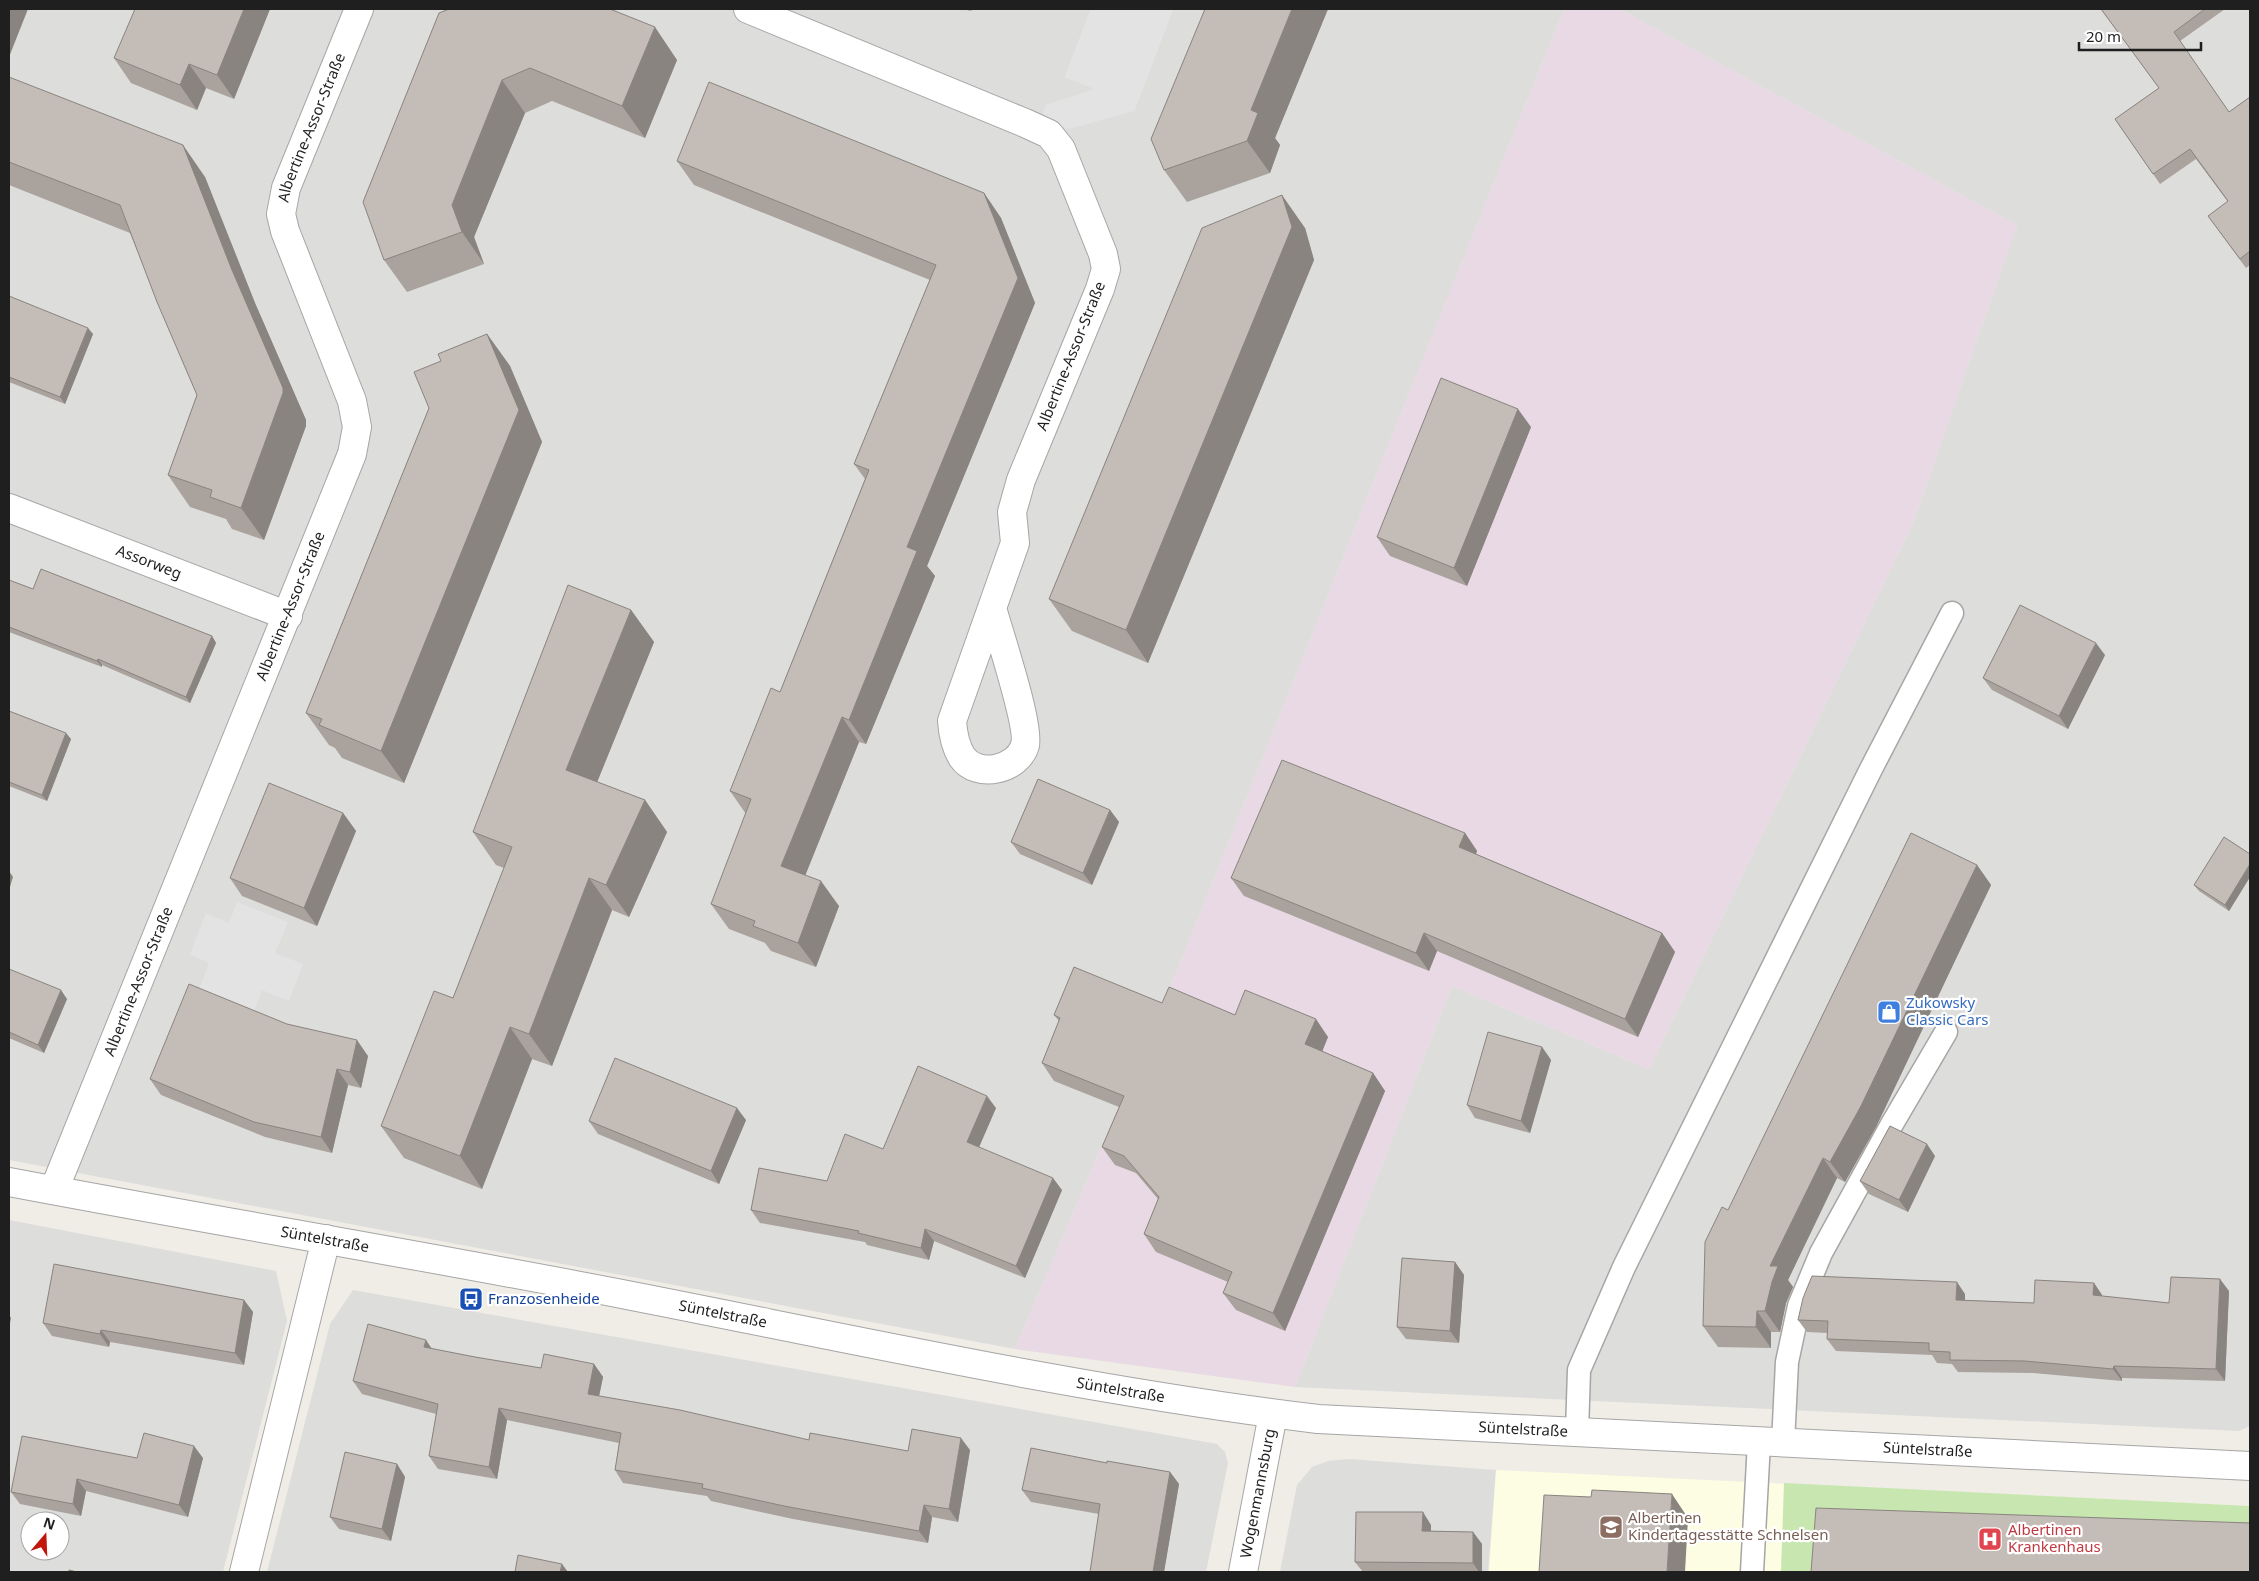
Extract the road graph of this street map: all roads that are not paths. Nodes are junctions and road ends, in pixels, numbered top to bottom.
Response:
1 (748, 9) edge
2 (359, 11) edge
3 (9, 508) edge
4 (992, 608) junction
5 (1952, 613) dead end
6 (288, 616) junction
7 (1946, 1032) dead end
8 (9, 1182) edge
9 (54, 1190) junction
10 (326, 1239) junction
11 (1273, 1414) junction
12 (1578, 1432) junction
13 (1771, 1442) junction
14 (2250, 1466) edge
15 (244, 1572) edge
16 (1243, 1572) edge
17 (1752, 1572) edge

1 - 4 street, Albertine-Assor-Straße
2 - 6 street, Albertine-Assor-Straße
3 - 6 street, Assorweg
4 - 4 street, Albertine-Assor-Straße
5 - 12 lane
6 - 9 street, Albertine-Assor-Straße
7 - 13 lane
8 - 9 street, Süntelstraße
9 - 10 street, Süntelstraße
10 - 11 street, Süntelstraße
10 - 15 street
11 - 12 street, Süntelstraße
11 - 16 street, Wogenmannsburg
12 - 13 street, Süntelstraße
13 - 14 street, Süntelstraße
13 - 17 lane

